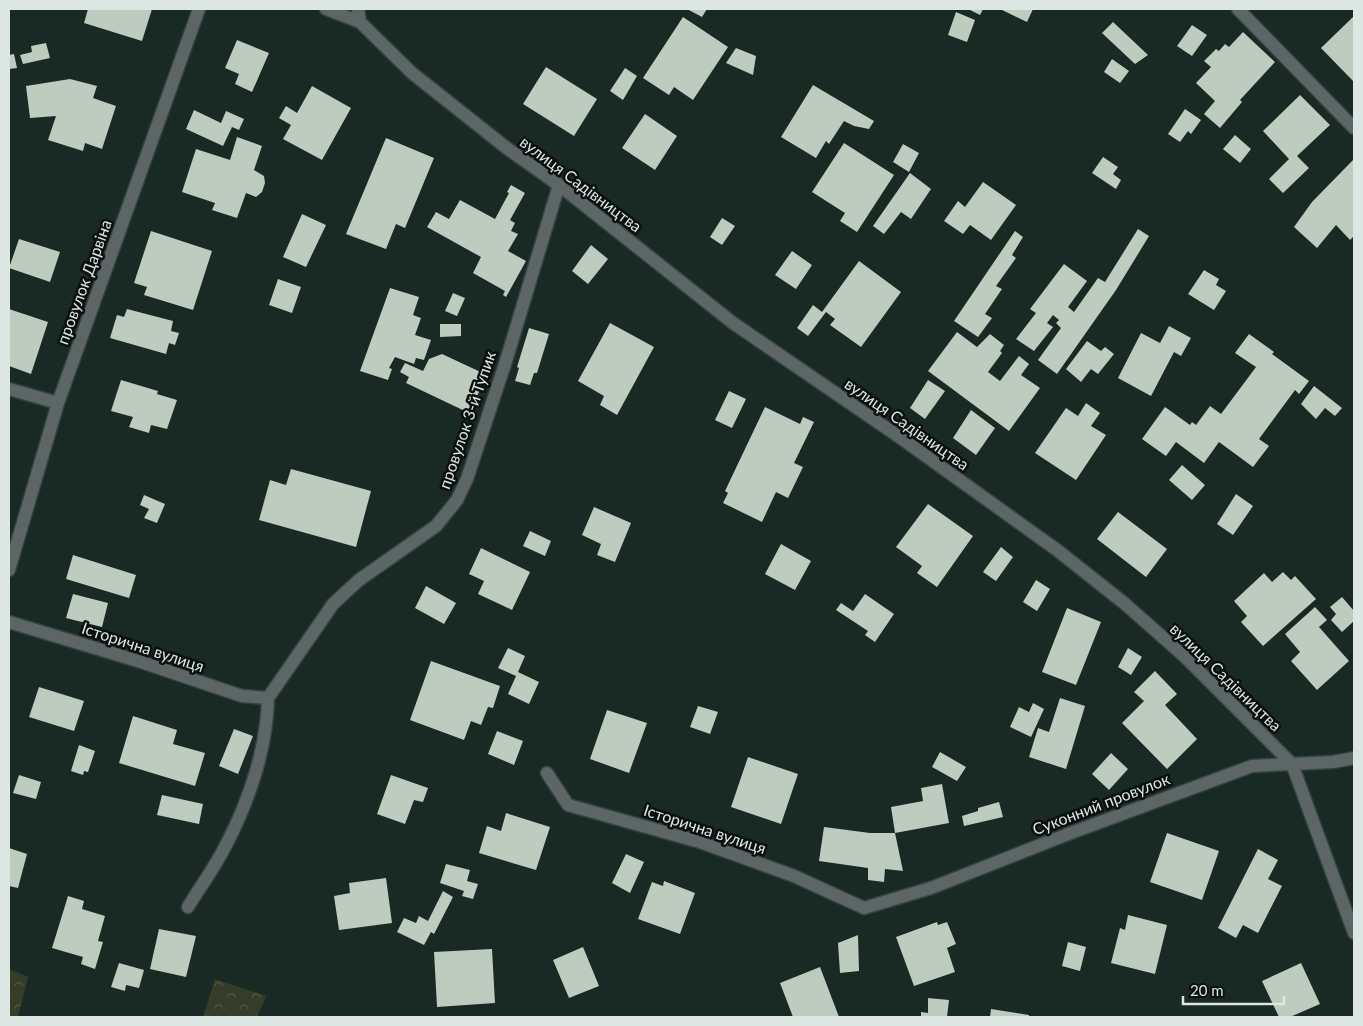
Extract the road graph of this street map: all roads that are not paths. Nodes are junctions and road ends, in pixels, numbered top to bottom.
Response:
1 (199, 9) edge
2 (326, 9) edge
3 (358, 9) edge
4 (1238, 9) edge
5 (360, 22) junction
6 (1354, 128) edge
7 (559, 185) junction
8 (9, 389) edge
9 (58, 403) junction
10 (9, 570) edge
11 (9, 622) edge
12 (268, 698) junction
13 (1354, 758) edge
14 (1292, 764) junction
15 (547, 773) dead end
16 (188, 908) dead end
17 (864, 908) joint
18 (1354, 933) edge

1 - 9 street, провулок Дарвіна
2 - 5 street
3 - 5 street
4 - 6 street
5 - 7 street, вулиця Садівництва
7 - 12 street, провулок 3-й Тупик
7 - 14 street, вулиця Садівництва
8 - 9 street
9 - 10 street, провулок Дарвіна
11 - 12 street, Історична вулиця
12 - 16 street, провулок 3-й Тупик
13 - 14 street, Суконний провулок
14 - 17 street, Суконний провулок
14 - 18 street, вулиця Садівництва
15 - 17 street, Історична вулиця

